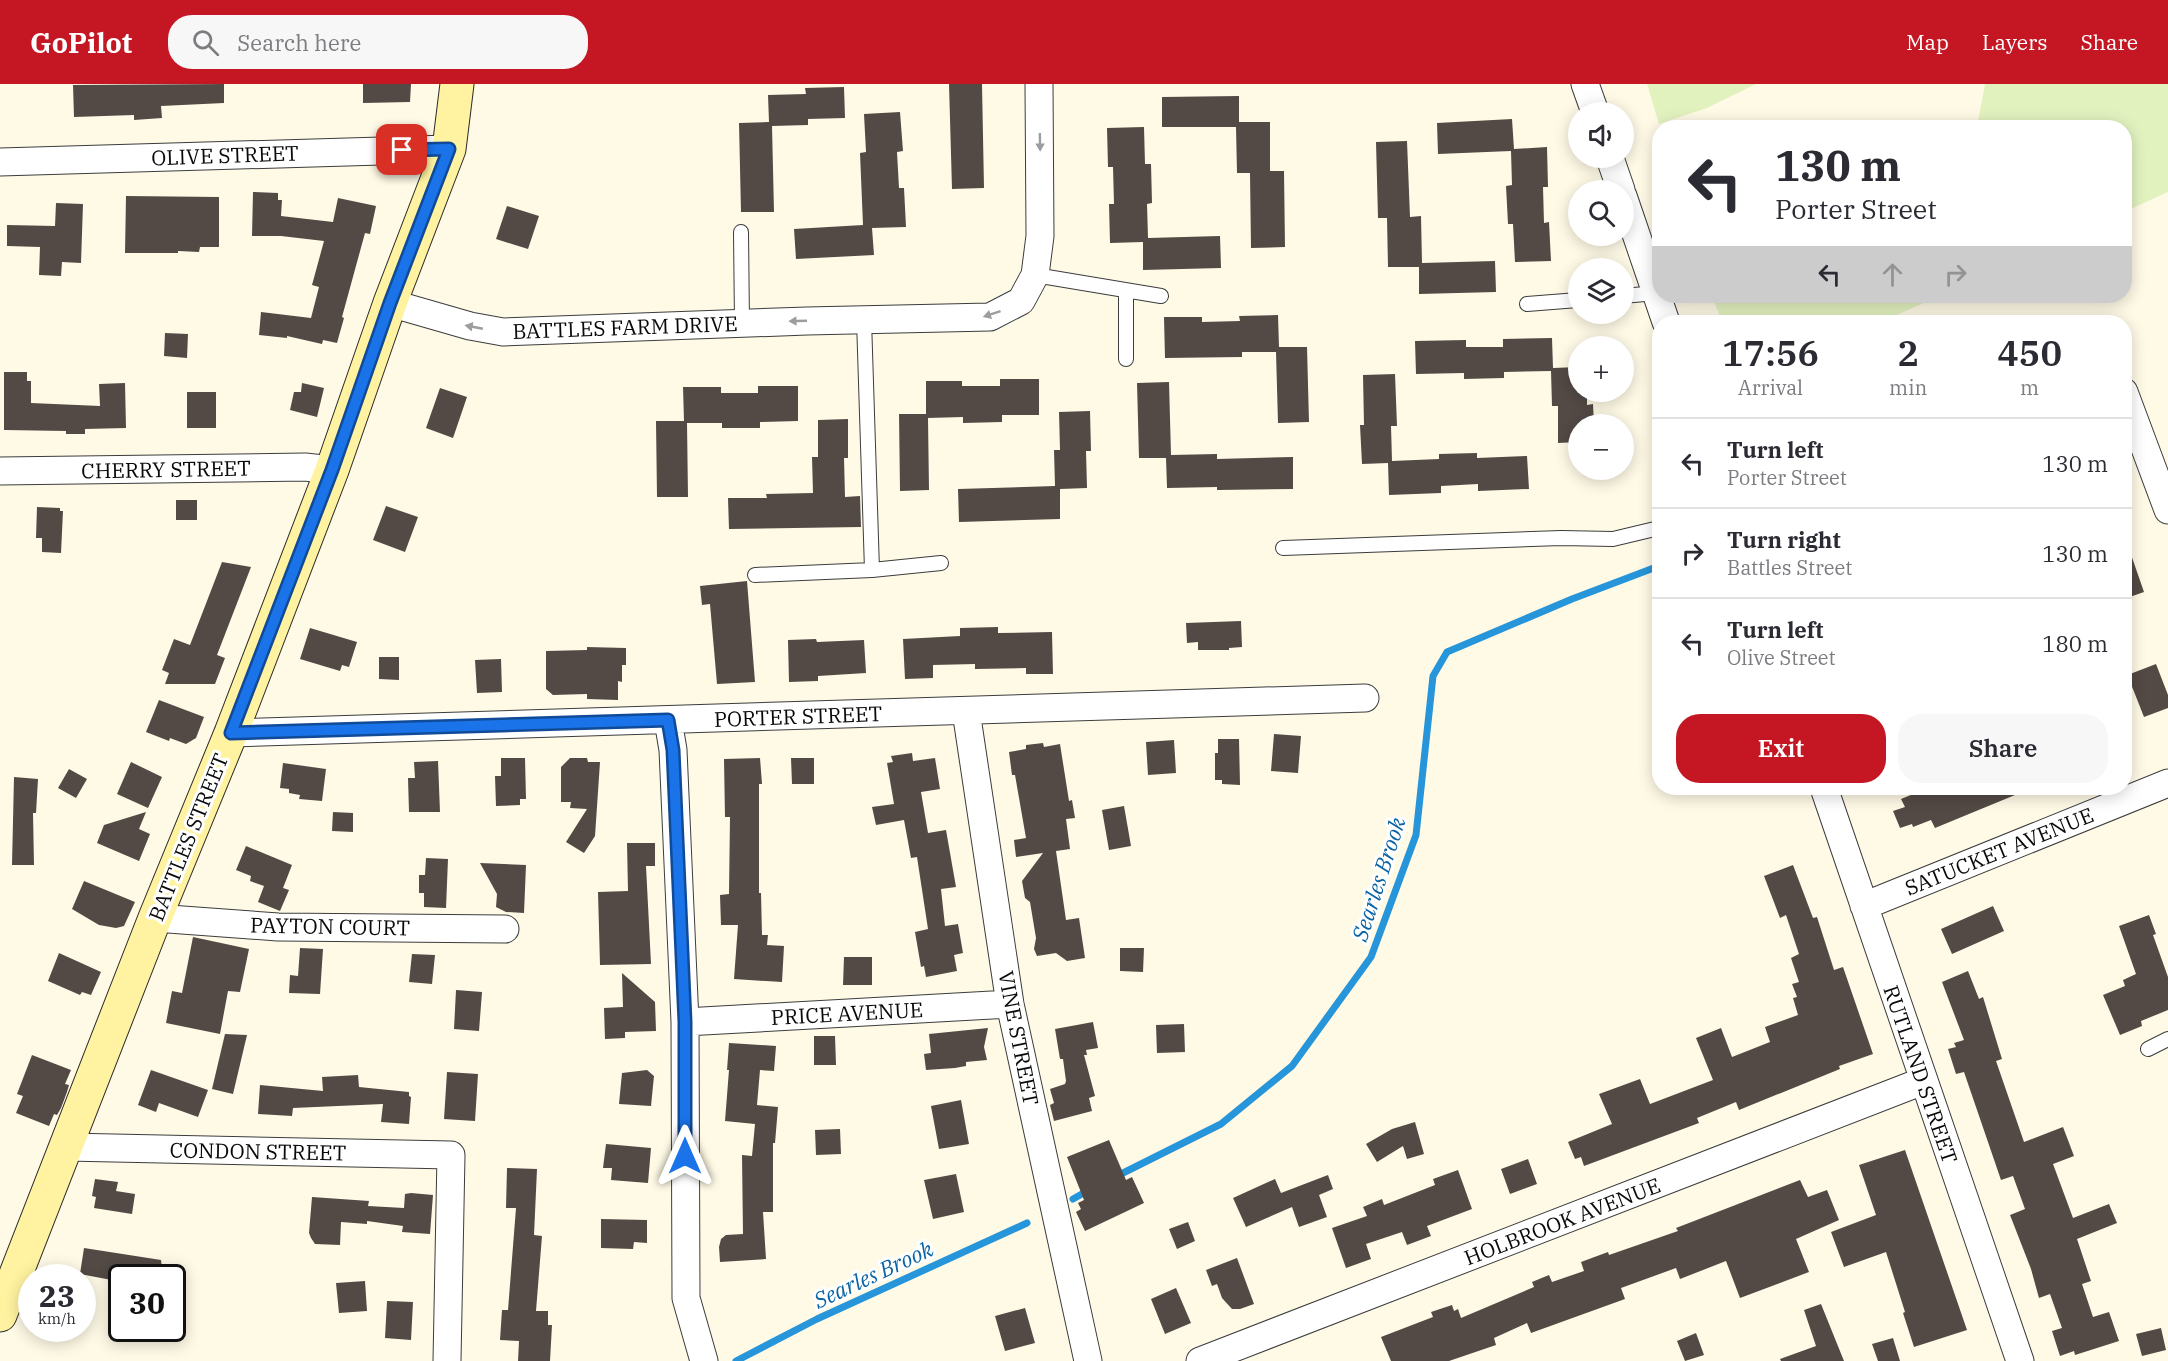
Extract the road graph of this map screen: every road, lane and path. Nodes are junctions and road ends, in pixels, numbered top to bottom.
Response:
1 (458, 84) edge
2 (1039, 84) edge
3 (1585, 84) edge
4 (1591, 102) edge
5 (449, 149) junction
6 (0, 162) edge
7 (1634, 228) edge
8 (741, 232) dead end
9 (1035, 276) junction
10 (1652, 281) edge
11 (1126, 291) junction
12 (1652, 293) edge
13 (1634, 295) edge
14 (1161, 296) dead end
15 (1568, 301) edge
16 (390, 303) junction
17 (1527, 304) dead end
18 (864, 320) junction
19 (742, 323) junction
20 (1126, 359) dead end
21 (2132, 413) edge
22 (332, 470) junction
23 (0, 471) edge
24 (2168, 510) edge
25 (1652, 530) edge
26 (1283, 548) dead end
27 (941, 564) dead end
28 (872, 570) junction
29 (755, 575) dead end
30 (1365, 698) dead end
31 (966, 711) junction
32 (668, 720) junction
33 (231, 733) junction
34 (2168, 783) edge
35 (1826, 795) edge
36 (1864, 906) junction
37 (155, 918) junction
38 (505, 929) dead end
39 (1010, 1004) junction
40 (685, 1022) junction
41 (2168, 1039) edge
42 (2148, 1049) dead end
43 (1923, 1081) junction
44 (66, 1147) junction
45 (0, 1314) edge
46 (2016, 1360) edge
47 (447, 1361) edge
48 (704, 1361) edge
49 (1088, 1361) edge
50 (1200, 1361) edge

1 - 5 street, BATTLES STREET
2 -> 9 street, BATTLES FARM DRIVE
3 - 4 street
5 - 6 street, OLIVE STREET
5 - 16 street, BATTLES STREET
7 - 10 street
8 - 19 lane
9 - 11 lane
9 -> 18 street, BATTLES FARM DRIVE
11 - 14 lane
11 - 20 lane
12 - 13 lane
15 - 17 lane
19 -> 16 street, BATTLES FARM DRIVE
16 - 22 street, BATTLES STREET
18 -> 19 street, BATTLES FARM DRIVE
18 - 28 lane
21 - 24 street
22 - 23 street, CHERRY STREET
22 - 33 street, BATTLES STREET
25 - 26 lane
27 - 28 lane
28 - 29 lane
30 - 31 street, PORTER STREET
31 - 32 street, PORTER STREET
31 - 39 street, VINE STREET
32 - 33 street, PORTER STREET
32 - 40 street
33 - 37 street, BATTLES STREET
34 - 36 street, SATUCKET AVENUE
35 - 36 street, RUTLAND STREET
36 - 43 street, RUTLAND STREET
37 - 38 street, PAYTON COURT
37 - 44 street, BATTLES STREET
39 - 40 street, PRICE AVENUE
39 - 49 street, VINE STREET
40 - 48 street
41 - 42 lane
43 - 46 street, RUTLAND STREET
43 - 50 street, HOLBROOK AVENUE
44 - 45 street, BATTLES STREET
44 - 47 street, CONDON STREET

